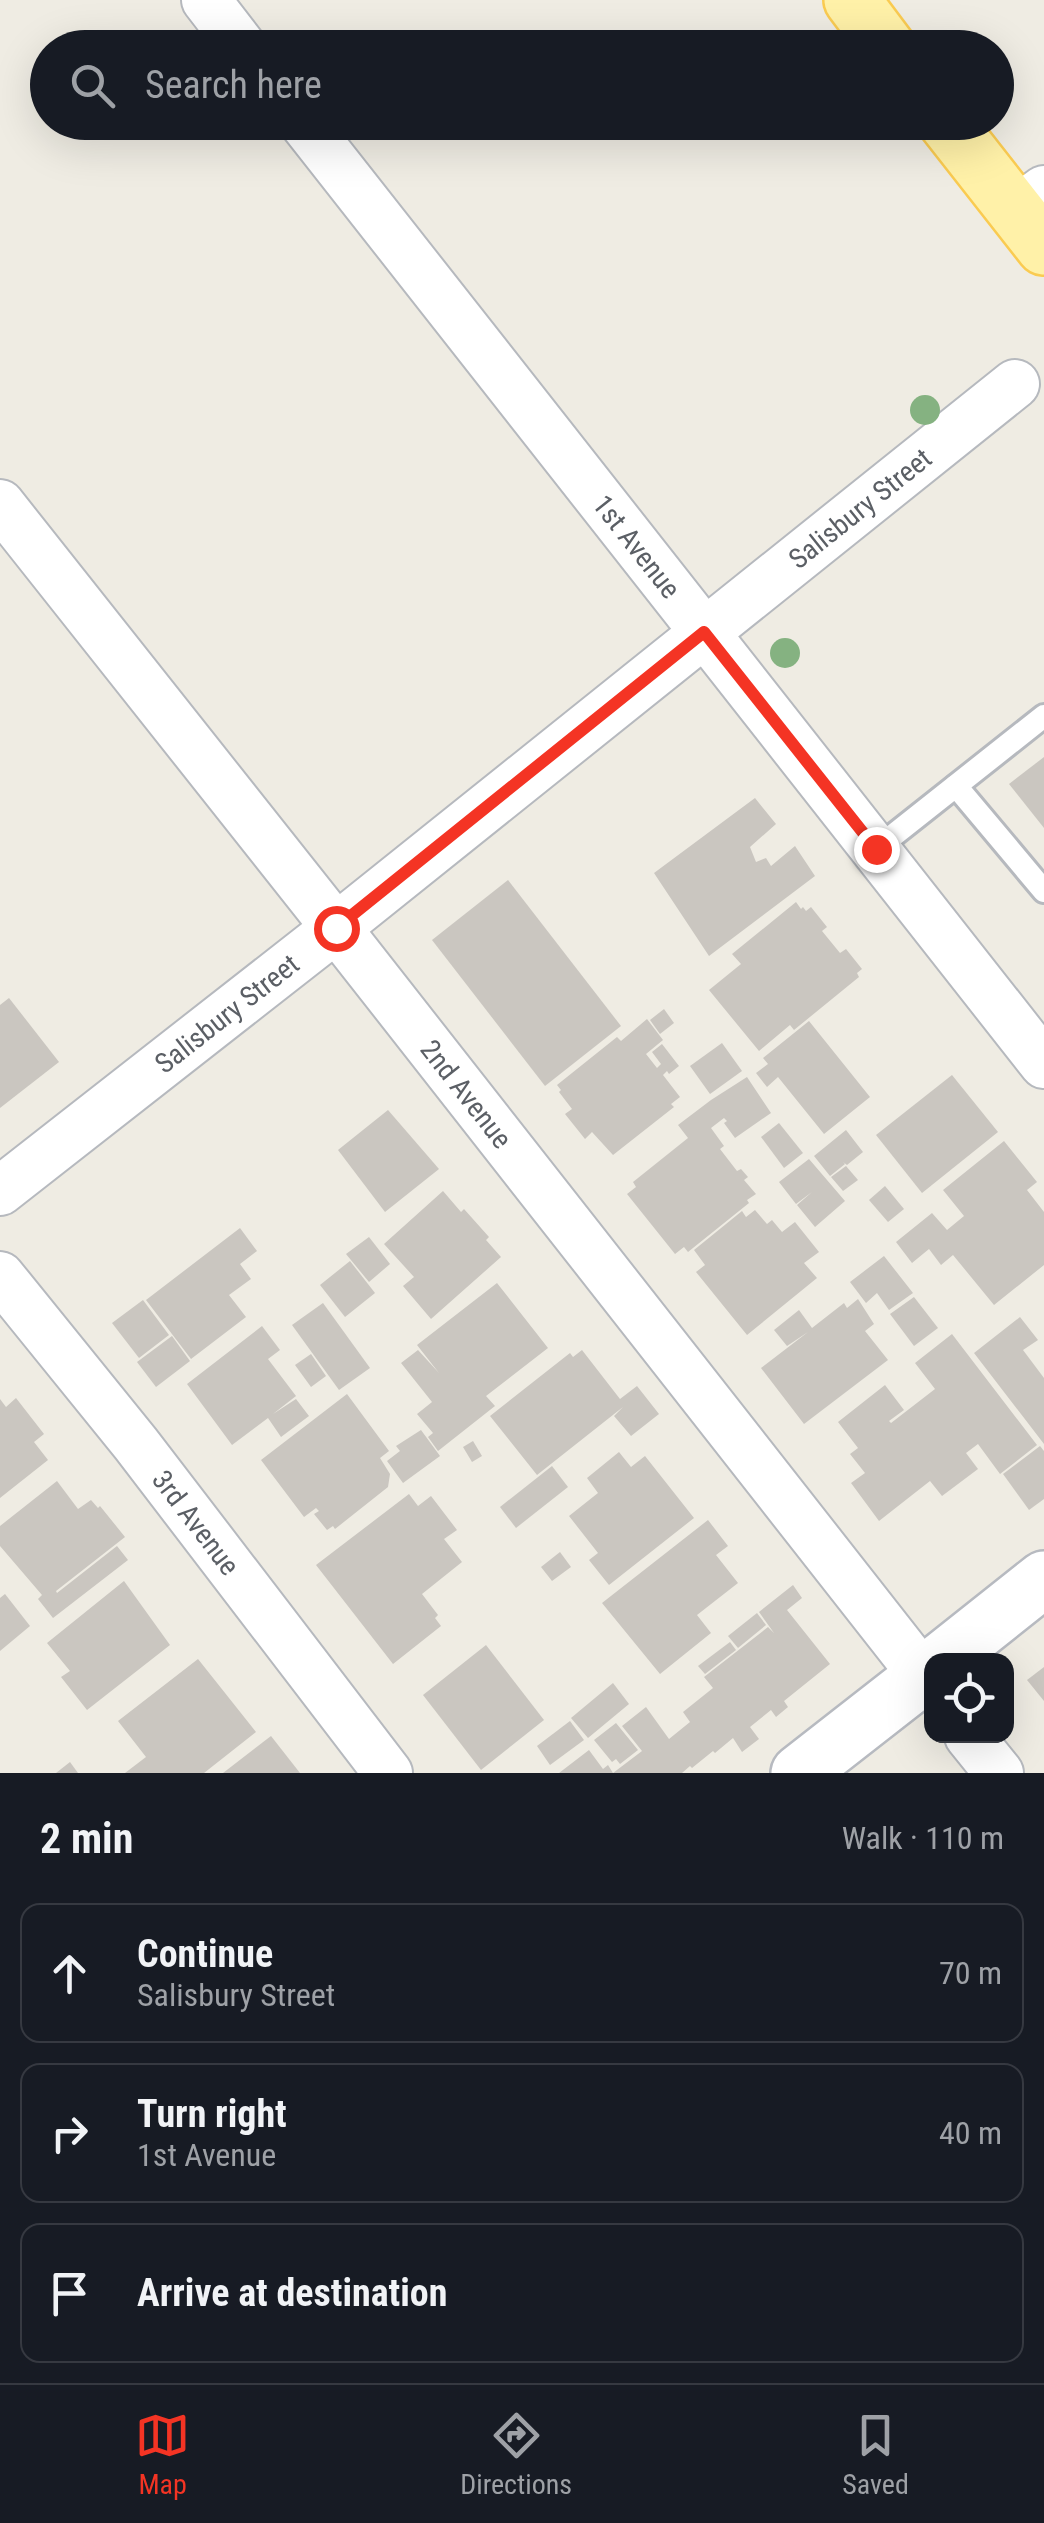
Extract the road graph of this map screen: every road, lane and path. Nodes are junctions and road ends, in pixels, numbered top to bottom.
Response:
1 (206, 0) edge
2 (852, 0) edge
3 (230, 30) edge
4 (874, 30) edge
5 (317, 140) edge
6 (963, 140) edge
7 (1034, 216) edge
8 (1015, 384) dead end
9 (0, 504) edge
10 (704, 632) junction
11 (1044, 716) edge
12 (956, 786) junction
13 (876, 849) junction
14 (1044, 891) edge
15 (336, 928) junction
16 (1044, 1064) edge
17 (0, 1192) edge
18 (0, 1276) edge
19 (1044, 1580) edge
20 (956, 1653) edge
21 (924, 1663) edge
22 (924, 1679) edge
23 (975, 1743) edge
24 (388, 1773) edge
25 (799, 1773) edge
26 (999, 1773) edge

1 - 3 street
2 - 4 main road
5 - 10 street, 1st Avenue
6 - 7 main road
8 - 10 street, Salisbury Street
9 - 15 street, 2nd Avenue
10 - 13 street, 1st Avenue
10 - 15 street, Salisbury Street
11 - 12 lane
12 - 13 lane
12 - 14 lane
13 - 16 street, 1st Avenue
15 - 17 street, Salisbury Street
15 - 21 street, 2nd Avenue
18 - 24 street, 3rd Avenue
19 - 20 street
22 - 25 street
23 - 26 street

